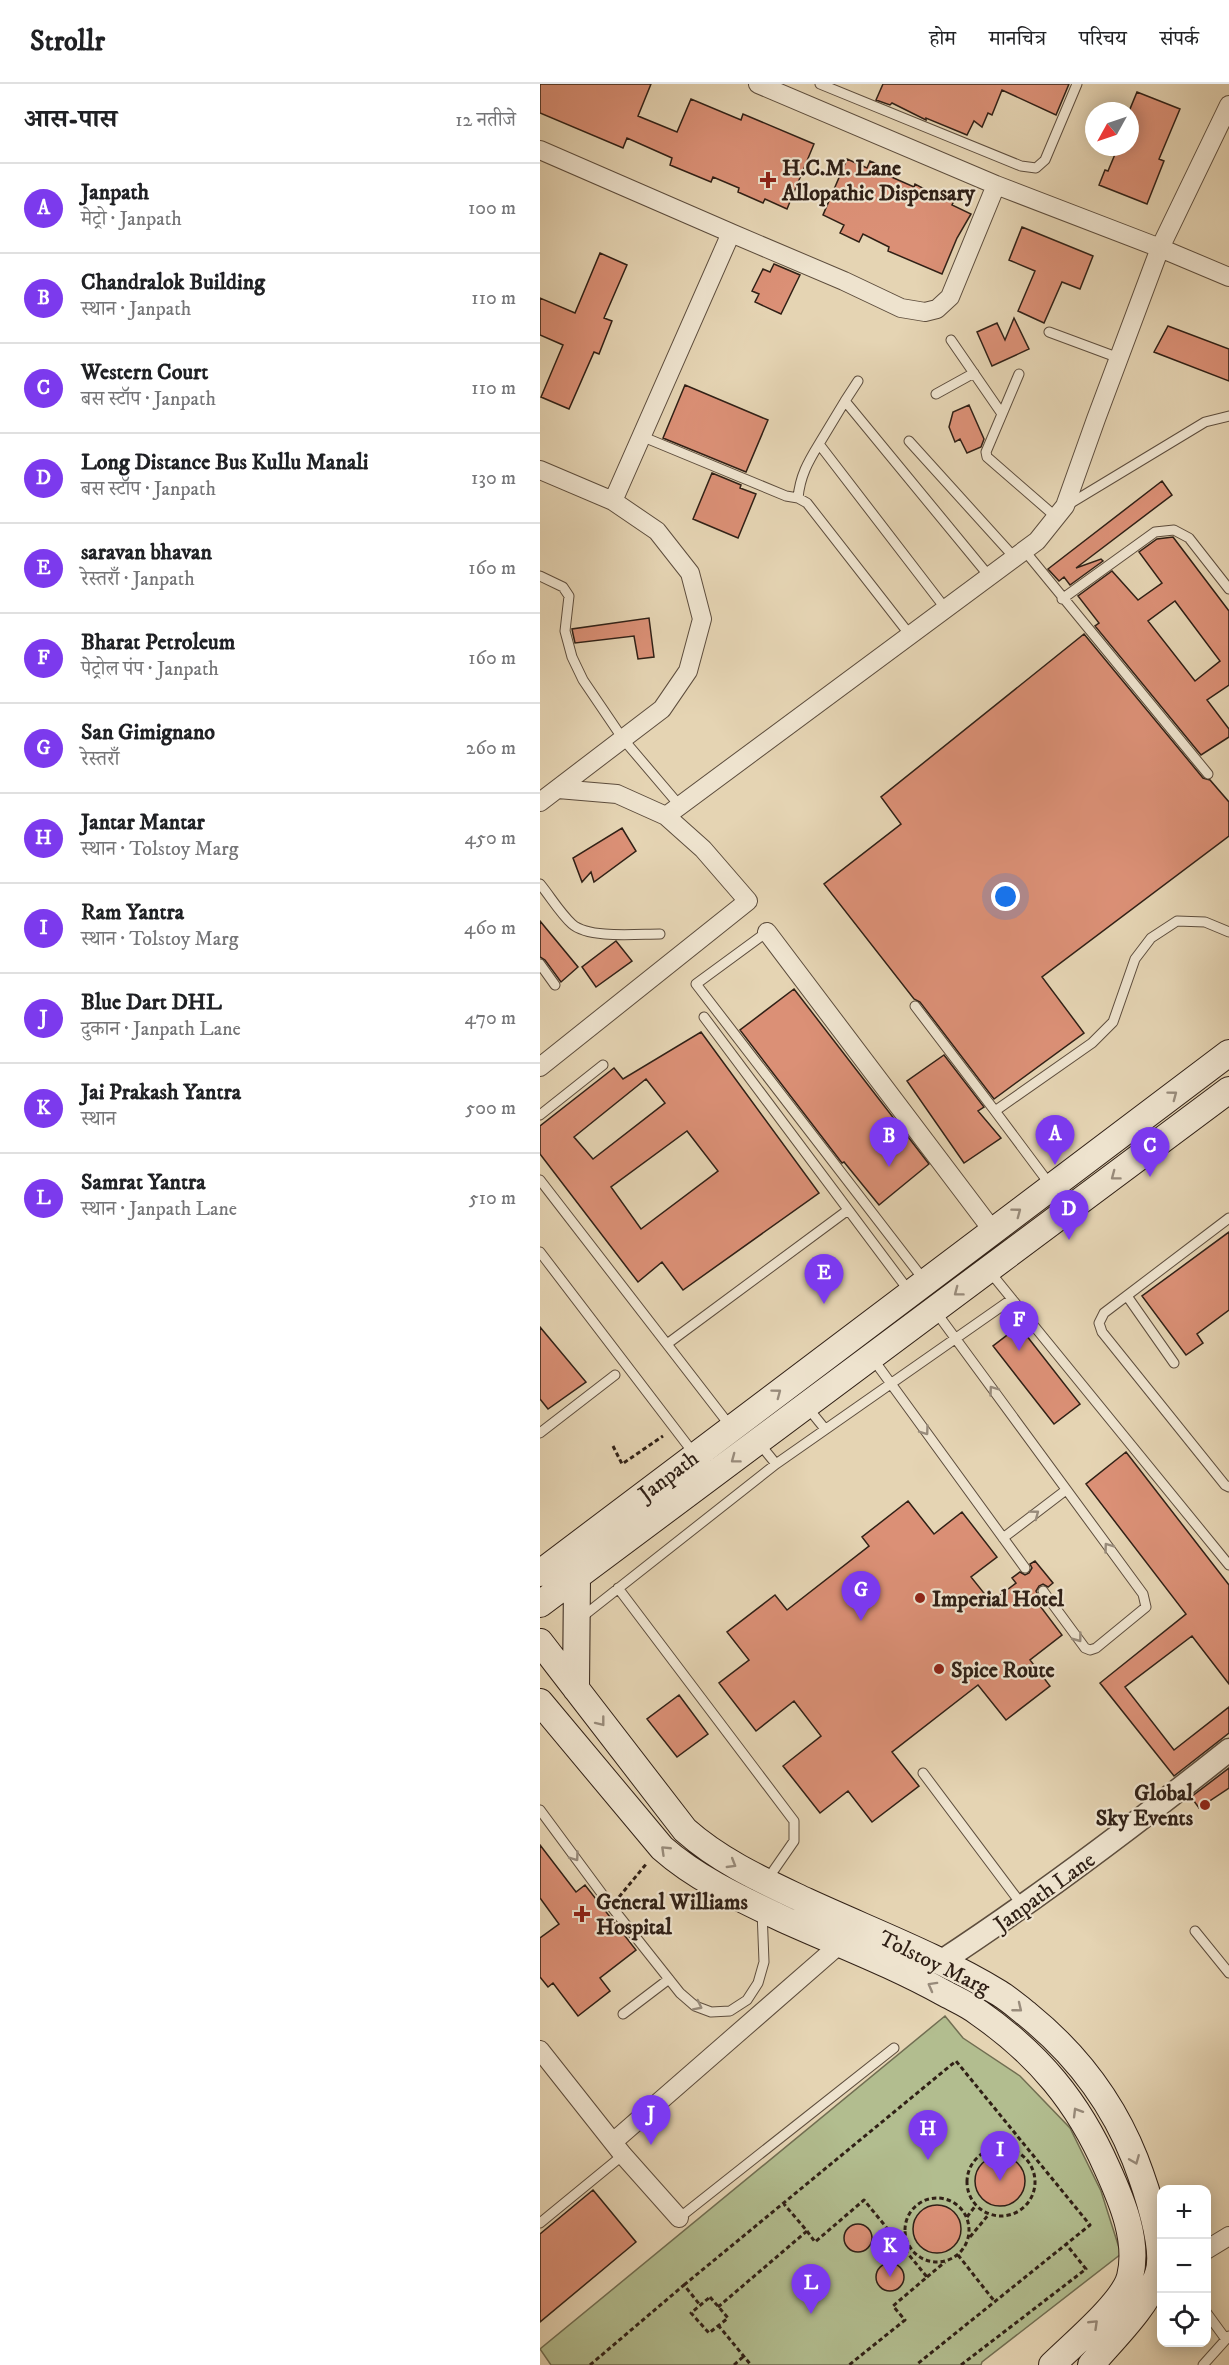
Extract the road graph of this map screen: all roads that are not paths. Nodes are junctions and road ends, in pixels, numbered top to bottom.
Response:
1 (758, 84) edge
2 (820, 84) edge
3 (1077, 84) edge
4 (1229, 105) edge
5 (540, 150) edge
6 (996, 185) junction
7 (731, 233) junction
8 (1160, 248) junction
9 (1229, 277) edge
10 (1049, 332) dead end
11 (951, 340) dead end
12 (1119, 358) junction
13 (974, 373) junction
14 (1020, 374) dead end
15 (858, 381) dead end
16 (936, 394) dead end
17 (845, 401) junction
18 (1002, 414) junction
19 (1229, 416) edge
20 (641, 436) junction
21 (909, 441) dead end
22 (819, 444) junction
23 (540, 470) edge
24 (798, 498) junction
25 (613, 501) junction
26 (1061, 512) junction
27 (1019, 554) junction
28 (540, 576) edge
29 (989, 576) junction
30 (1229, 589) edge
31 (1062, 599) junction
32 (945, 608) junction
33 (910, 634) junction
34 (623, 739) junction
35 (1208, 774) dead end
36 (558, 789) junction
37 (540, 802) edge
38 (673, 811) junction
39 (540, 884) edge
40 (767, 932) joint
41 (1228, 933) edge
42 (660, 934) dead end
43 (540, 964) edge
44 (555, 985) dead end
45 (915, 1006) dead end
46 (704, 1017) dead end
47 (1229, 1053) edge
48 (603, 1065) dead end
49 (540, 1067) edge
50 (1225, 1096) edge
51 (995, 1111) junction
52 (540, 1115) edge
53 (540, 1180) edge
54 (1052, 1186) junction
55 (848, 1209) junction
56 (1229, 1218) edge
57 (993, 1230) junction
58 (540, 1252) edge
59 (988, 1270) junction
60 (918, 1287) junction
61 (1127, 1296) junction
62 (1012, 1299) junction
63 (934, 1310) junction
64 (955, 1338) junction
65 (667, 1344) junction
66 (871, 1357) junction
67 (1174, 1363) dead end
68 (615, 1375) dead end
69 (890, 1383) junction
70 (806, 1406) junction
71 (731, 1427) junction
72 (825, 1430) junction
73 (540, 1433) edge
74 (758, 1442) junction
75 (695, 1455) junction
76 (776, 1464) junction
77 (1229, 1487) edge
78 (1066, 1490) junction
79 (1003, 1538) junction
80 (580, 1541) junction
81 (540, 1547) edge
82 (1229, 1565) edge
83 (1025, 1568) dead end
84 (540, 1573) edge
85 (577, 1577) junction
86 (618, 1588) junction
87 (1043, 1591) dead end
88 (540, 1604) edge
89 (577, 1620) junction
90 (540, 1642) edge
91 (576, 1689) junction
92 (540, 1702) edge
93 (1229, 1750) edge
94 (923, 1773) dead end
95 (540, 1810) edge
96 (766, 1882) junction
97 (1023, 1907) junction
98 (762, 1909) junction
99 (1195, 1930) dead end
100 (839, 1945) junction
101 (942, 1961) junction
102 (1229, 1973) edge
103 (669, 1979) junction
104 (623, 2014) dead end
105 (894, 2048) dead end
106 (540, 2050) edge
107 (618, 2149) junction
108 (679, 2218) joint
109 (540, 2223) edge
110 (1229, 2236) edge
111 (1211, 2247) edge
112 (1148, 2281) edge
113 (1211, 2318) edge
114 (1227, 2337) edge
115 (1052, 2365) edge
116 (1091, 2365) edge
117 (1203, 2365) edge

1 - 6 street
2 - 3 lane
4 - 8 street
5 - 7 street
6 - 7 street
6 - 8 street
7 - 20 street
8 - 9 street
8 - 12 street
10 - 12 lane
11 - 13 lane
12 - 26 street
13 - 16 lane
13 - 18 lane
14 - 18 lane
15 - 17 lane
17 - 22 lane
17 - 29 lane
18 - 26 lane
19 - 26 lane
20 - 24 lane
20 - 25 street
21 - 27 lane
22 - 24 lane
22 - 32 lane
23 - 25 street
24 - 33 lane
25 - 34 street
26 - 27 street
27 - 29 street
27 - 31 lane
28 - 34 lane
29 - 32 street
30 - 31 lane
31 - 35 lane
32 - 33 street
33 - 38 street
34 - 36 street
34 - 38 lane
36 - 37 street
36 - 38 street
38 - 49 street
39 - 42 lane
40 - 57 street
40 - 60 lane
41 - 51 lane
43 - 44 lane
45 - 51 lane
46 - 55 lane
54 -> 47 main road, Janpath
48 - 52 lane
50 -> 59 main road, Janpath
51 - 54 lane
53 - 65 lane
57 -> 54 main road, Janpath
55 - 60 lane
55 - 65 lane
56 - 61 lane
57 - 60 main road, Janpath
58 - 75 lane
59 - 62 lane
59 -> 63 main road, Janpath
71 -> 60 main road, Janpath
61 - 67 lane
61 - 77 lane
62 - 64 lane
62 - 82 lane
63 - 64 lane
63 - 66 main road, Janpath
64 - 69 lane
78 -> 64 lane
65 - 71 lane
66 - 69 lane
66 - 70 main road, Janpath
68 - 73 lane
69 - 72 lane
69 -> 79 lane
70 - 72 lane
70 - 74 main road, Janpath
71 - 75 main road, Janpath
72 - 76 lane
74 - 76 lane
74 -> 85 main road, Janpath
75 - 80 main road, Janpath
76 - 86 lane
79 -> 78 lane
87 -> 78 lane
79 - 83 lane
80 - 81 main road
80 - 84 main road, Janpath
85 - 88 main road, Janpath
85 - 89 main road
86 - 89 lane
86 - 96 lane
89 - 91 main road
90 - 91 main road, Tolstoy Marg
91 -> 96 main road, Tolstoy Marg
98 -> 92 main road, Tolstoy Marg
93 - 97 street, Janpath Lane
94 - 97 lane
95 -> 103 lane
96 - 101 main road, Tolstoy Marg
97 - 101 street, Janpath Lane
98 - 100 main road, Tolstoy Marg
103 -> 98 lane
99 - 102 lane
100 - 107 street
112 -> 100 main road, Tolstoy Marg
101 -> 112 main road, Tolstoy Marg
103 - 104 lane
105 - 108 lane
106 - 107 street
107 - 108 street
107 - 109 lane
110 - 111 street
115 -> 112 main road, Tolstoy Marg
112 - 116 main road, Tolstoy Marg
113 - 114 lane
114 - 117 lane

